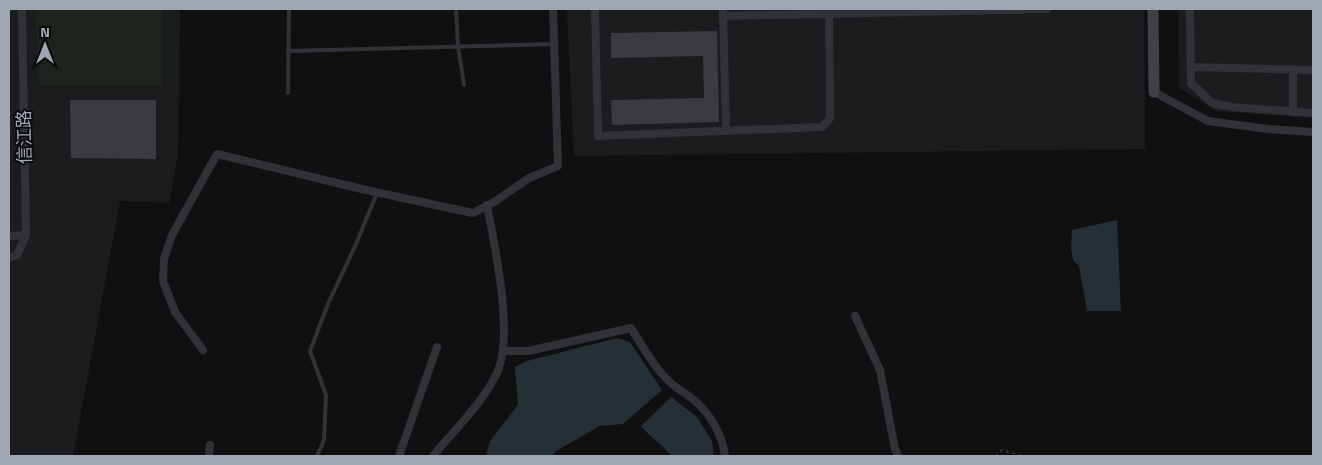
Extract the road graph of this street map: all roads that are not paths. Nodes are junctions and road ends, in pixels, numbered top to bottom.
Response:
1 (22, 9) edge
2 (289, 9) edge
3 (456, 9) edge
4 (553, 9) edge
5 (595, 9) edge
6 (1047, 9) edge
7 (1153, 9) edge
8 (1190, 9) edge
9 (954, 10) edge
10 (723, 12) edge
11 (829, 12) edge
12 (554, 44) junction
13 (458, 46) junction
14 (288, 51) junction
15 (1191, 67) junction
16 (1293, 69) junction
17 (1313, 70) edge
18 (464, 85) dead end
19 (1154, 92) joint
20 (288, 93) dead end
21 (1293, 112) junction
22 (1313, 113) edge
23 (726, 131) junction
24 (1313, 132) edge
25 (377, 193) junction
26 (487, 205) junction
27 (26, 235) junction
28 (9, 236) edge
29 (9, 258) edge
30 (855, 316) dead end
31 (437, 347) dead end
32 (203, 350) dead end
33 (504, 351) junction
34 (210, 444) dead end
35 (209, 456) edge
36 (316, 456) edge
37 (399, 456) edge
38 (433, 456) edge
39 (725, 456) edge
40 (898, 456) edge

1 - 27 street, 信江路
2 - 14 lane
3 - 13 lane
4 - 12 street
5 - 23 street
6 - 9 street
7 - 19 street
8 - 15 street
9 - 11 street
10 - 11 street
10 - 23 street
11 - 23 street
12 - 13 lane
12 - 26 street
13 - 14 lane
13 - 18 lane
14 - 20 lane
15 - 16 street
15 - 21 street
16 - 17 street
16 - 21 street
19 - 24 street
21 - 22 street
25 - 26 street
25 - 32 street
25 - 36 lane
26 - 33 street
27 - 28 street
27 - 29 street
30 - 40 street
31 - 37 street
33 - 38 street
33 - 39 street
34 - 35 street

